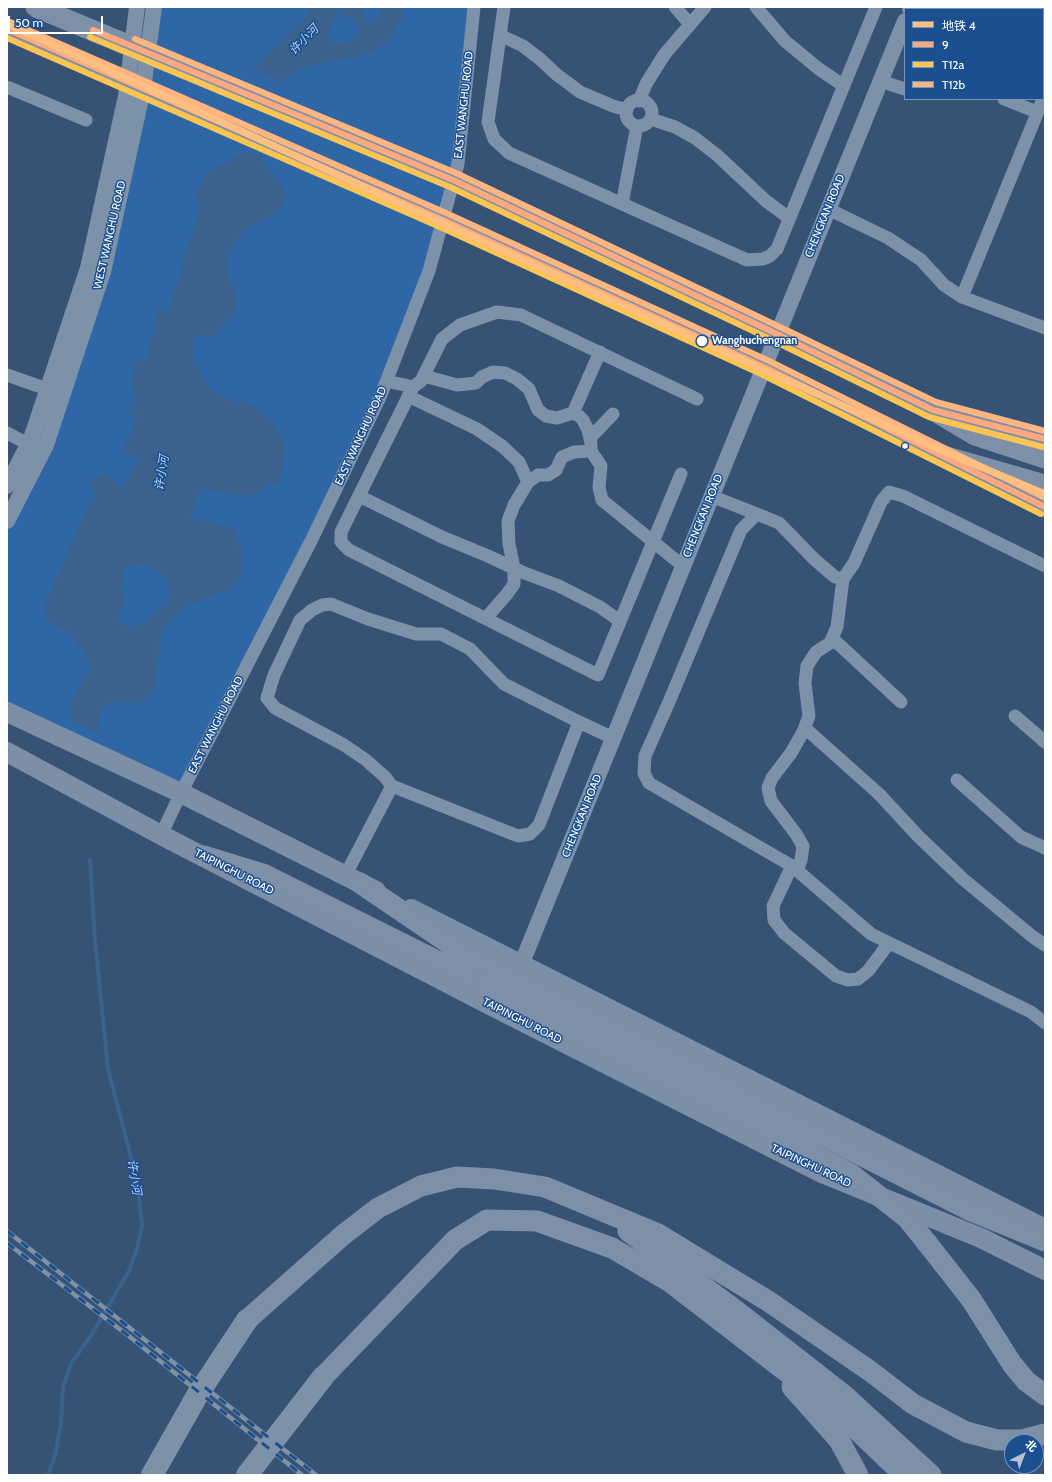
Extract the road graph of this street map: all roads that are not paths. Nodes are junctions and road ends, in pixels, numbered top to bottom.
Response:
1 (36, 7) edge
2 (137, 7) edge
3 (154, 7) edge
4 (474, 7) edge
5 (504, 7) edge
6 (675, 7) edge
7 (705, 7) edge
8 (756, 7) edge
9 (876, 7) edge
10 (904, 23) edge
11 (690, 24) junction
12 (7, 30) edge
13 (500, 35) junction
14 (140, 49) junction
15 (880, 81) junction
16 (135, 85) junction
17 (844, 86) junction
18 (7, 87) edge
19 (904, 89) edge
20 (1043, 100) edge
21 (639, 101) junction
22 (627, 110) junction
23 (651, 119) junction
24 (86, 120) dead end
25 (637, 126) junction
26 (453, 180) junction
27 (622, 204) junction
28 (828, 209) junction
29 (790, 218) junction
30 (443, 220) junction
31 (962, 297) junction
32 (1045, 328) edge
33 (777, 334) junction
34 (600, 352) junction
35 (764, 367) junction
36 (7, 375) edge
37 (424, 376) junction
38 (386, 381) junction
39 (47, 389) junction
40 (410, 392) junction
41 (697, 399) dead end
42 (933, 410) junction
43 (573, 413) junction
44 (613, 414) dead end
45 (7, 433) edge
46 (1045, 439) edge
47 (28, 444) junction
48 (590, 445) junction
49 (940, 455) junction
50 (1045, 458) edge
51 (681, 474) dead end
52 (528, 482) junction
53 (1045, 485) edge
54 (7, 486) edge
55 (359, 496) junction
56 (711, 496) junction
57 (1045, 507) edge
58 (757, 514) junction
59 (7, 521) edge
60 (652, 541) junction
61 (683, 566) junction
62 (1045, 566) edge
63 (514, 568) junction
64 (843, 579) junction
65 (486, 618) junction
66 (620, 621) junction
67 (832, 638) junction
68 (901, 702) dead end
69 (7, 712) edge
70 (1015, 716) dead end
71 (580, 722) junction
72 (805, 728) junction
73 (613, 738) junction
74 (1045, 742) edge
75 (7, 752) edge
76 (957, 780) dead end
77 (392, 786) junction
78 (181, 793) junction
79 (161, 835) junction
80 (1045, 848) edge
81 (204, 856) junction
82 (794, 868) junction
83 (353, 879) junction
84 (889, 943) junction
85 (1045, 945) edge
86 (521, 965) junction
87 (488, 976) junction
88 (498, 1009) junction
89 (1045, 1023) edge
90 (588, 1205) junction
91 (1045, 1229) edge
92 (1045, 1241) edge
93 (1045, 1270) edge
94 (247, 1320) joint
95 (757, 1348) junction
96 (323, 1376) joint
97 (1045, 1395) edge
98 (1045, 1434) edge
99 (152, 1475) edge
100 (247, 1475) edge
101 (858, 1475) edge
102 (904, 1475) edge
103 (931, 1475) edge

1 - 14 highway
2 - 14 street, WEST WANGHU ROAD
3 - 14 street, WEST WANGHU ROAD
4 - 26 street, EAST WANGHU ROAD
5 - 13 street
6 - 11 street
7 - 11 street
8 - 17 street
9 - 17 street
10 - 15 street, CHENGKAN ROAD
11 - 21 street
12 - 16 highway
13 - 22 street
13 - 27 street
14 - 16 street, WEST WANGHU ROAD
14 - 26 highway
15 - 19 street
15 - 28 street, CHENGKAN ROAD
16 - 30 highway
16 - 39 street, WEST WANGHU ROAD
16 - 59 street, WEST WANGHU ROAD
17 - 29 street
18 - 24 street
20 - 31 street
21 - 22 street
21 - 23 street
22 - 25 street
23 - 25 street
23 - 29 street
25 - 27 street
26 - 30 street, EAST WANGHU ROAD
26 - 33 highway
27 - 29 street
28 - 31 street
28 - 33 street, CHENGKAN ROAD
30 - 35 highway
30 - 38 street, EAST WANGHU ROAD
31 - 32 street
33 - 35 street, CHENGKAN ROAD
33 - 42 highway
34 - 37 street
34 - 41 street
34 - 43 street
35 - 49 highway
35 - 56 street, CHENGKAN ROAD
36 - 39 street
37 - 40 street
37 - 43 street
38 - 40 street
38 - 78 street, EAST WANGHU ROAD
39 - 47 street, WEST WANGHU ROAD
40 - 52 street
40 - 55 street
42 - 46 main road
42 - 50 highway
43 - 48 street
44 - 48 street
45 - 47 street
47 - 54 street, WEST WANGHU ROAD
48 - 52 street
48 - 60 street
49 - 53 highway
49 - 57 main road
51 - 60 street
52 - 63 street
55 - 63 street
55 - 65 street
56 - 58 street
56 - 61 street, CHENGKAN ROAD
58 - 64 street
58 - 82 street
60 - 61 street
60 - 66 street
61 - 73 street, CHENGKAN ROAD
62 - 64 street
63 - 65 street
63 - 66 street
64 - 67 street
65 - 66 street
67 - 68 street
67 - 72 street
69 - 78 main road
70 - 74 street
71 - 73 street
71 - 77 street
71 - 77 street
72 - 82 street
72 - 85 street
73 - 86 street, CHENGKAN ROAD
75 - 79 main road, TAIPINGHU ROAD
76 - 80 street
77 - 83 street
78 - 79 street, EAST WANGHU ROAD
78 - 83 main road
79 - 81 main road, TAIPINGHU ROAD
81 - 87 highway
81 - 88 main road, TAIPINGHU ROAD
82 - 84 street
82 - 84 street
83 - 86 main road
83 - 87 highway
84 - 89 street
86 - 88 street, CHENGKAN ROAD
86 - 91 main road
87 - 92 highway, bridge
87 - 97 highway, bridge
88 - 93 main road, TAIPINGHU ROAD
90 - 94 highway
90 - 98 highway
90 - 103 highway
94 - 99 highway
95 - 96 highway
95 - 101 highway
95 - 102 highway
96 - 100 highway

